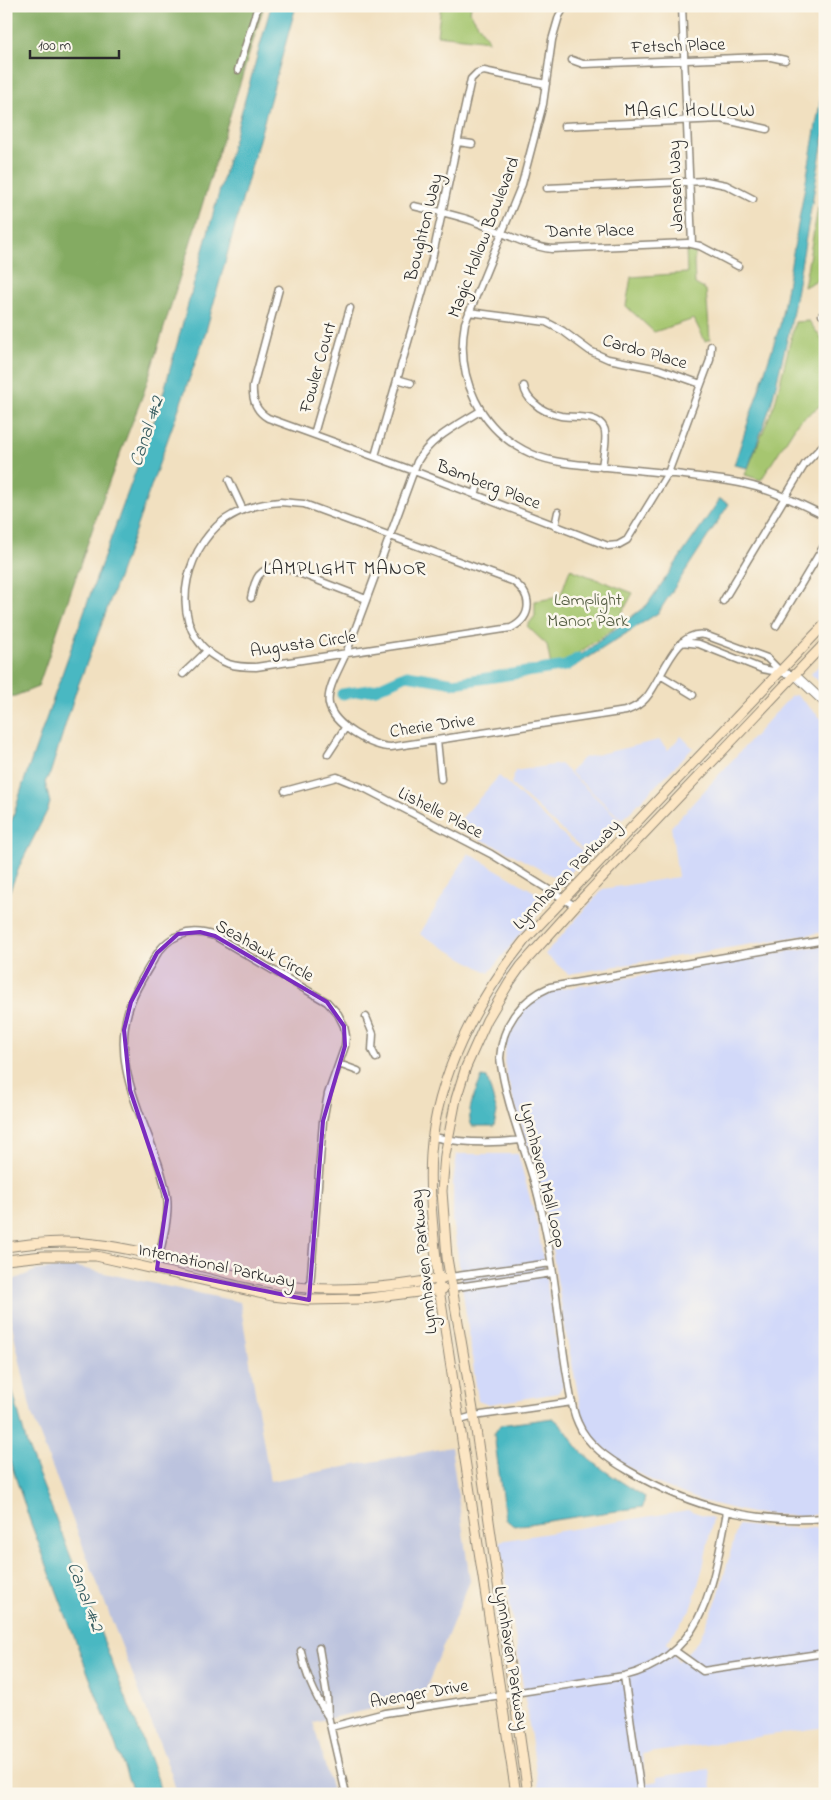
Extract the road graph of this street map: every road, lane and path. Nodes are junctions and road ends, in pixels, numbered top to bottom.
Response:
1 (258, 6) edge
2 (565, 6) edge
3 (682, 6) edge
4 (572, 60) dead end
5 (684, 60) junction
6 (784, 60) dead end
7 (238, 70) dead end
8 (546, 84) junction
9 (687, 121) junction
10 (564, 126) dead end
11 (767, 129) dead end
12 (458, 142) junction
13 (472, 144) dead end
14 (690, 181) junction
15 (547, 188) dead end
16 (753, 199) dead end
17 (414, 206) dead end
18 (443, 213) junction
19 (502, 234) junction
20 (692, 244) junction
21 (738, 266) dead end
22 (279, 290) dead end
23 (350, 308) dead end
24 (469, 312) junction
25 (711, 346) dead end
26 (397, 379) junction
27 (411, 383) dead end
28 (701, 384) junction
29 (524, 386) dead end
30 (480, 411) junction
31 (314, 434) junction
32 (825, 443) edge
33 (375, 456) junction
34 (602, 467) junction
35 (414, 471) junction
36 (668, 474) junction
37 (229, 480) dead end
38 (479, 482) dead end
39 (475, 495) junction
40 (786, 497) junction
41 (243, 510) junction
42 (558, 512) dead end
43 (825, 516) edge
44 (555, 526) junction
45 (391, 536) junction
46 (825, 544) edge
47 (251, 598) dead end
48 (366, 599) junction
49 (723, 602) dead end
50 (825, 624) edge
51 (776, 626) dead end
52 (682, 642) junction
53 (825, 643) edge
54 (207, 651) junction
55 (346, 653) junction
56 (780, 671) junction
57 (183, 674) dead end
58 (660, 675) junction
59 (795, 675) junction
60 (693, 695) dead end
61 (825, 703) edge
62 (345, 728) junction
63 (437, 740) junction
64 (328, 754) dead end
65 (441, 779) dead end
66 (285, 791) dead end
67 (565, 899) junction
68 (576, 906) junction
69 (825, 940) edge
70 (366, 1017) dead end
71 (376, 1058) dead end
72 (339, 1064) junction
73 (358, 1071) dead end
74 (433, 1137) junction
75 (448, 1140) junction
76 (520, 1140) junction
77 (6, 1247) edge
78 (159, 1257) junction
79 (6, 1260) edge
80 (551, 1263) junction
81 (157, 1269) junction
82 (552, 1272) junction
83 (450, 1277) junction
84 (438, 1279) junction
85 (309, 1288) junction
86 (451, 1288) junction
87 (439, 1289) junction
88 (308, 1300) junction
89 (572, 1402) junction
90 (474, 1416) junction
91 (460, 1420) junction
92 (727, 1512) junction
93 (825, 1518) edge
94 (318, 1648) dead end
95 (675, 1650) junction
96 (301, 1651) dead end
97 (825, 1653) edge
98 (624, 1676) junction
99 (513, 1693) junction
100 (502, 1694) junction
101 (328, 1716) junction
102 (331, 1727) junction
103 (346, 1794) edge
104 (516, 1794) edge
105 (528, 1794) edge
106 (641, 1794) edge

1 - 7 street
2 - 8 street, Magic Hollow Boulevard
3 - 5 street, Jansen Way
4 - 5 street, Fetsch Place
5 - 6 street, Fetsch Place
5 - 9 street, Jansen Way
8 - 12 street, Boughton Way
8 - 19 street, Magic Hollow Boulevard
9 - 10 street
9 - 11 street
9 - 14 street, Jansen Way
12 - 13 street
12 - 18 street, Boughton Way
14 - 15 street
14 - 16 street
14 - 20 street, Jansen Way
17 - 18 street, Dante Place
18 - 19 street, Dante Place
18 - 26 street, Boughton Way
19 - 20 street, Dante Place
19 - 24 street, Magic Hollow Boulevard
20 - 21 street, Dante Place
22 - 31 street, Bamberg Place
23 - 31 street, Fowler Court
24 - 28 street, Cardo Place
24 - 30 street, Magic Hollow Boulevard
25 - 28 street, Bamberg Place
26 - 27 street
26 - 33 street, Boughton Way
28 - 36 street, Bamberg Place
29 - 34 street
30 - 34 street, Magic Hollow Boulevard
30 - 35 street, Cherie Drive
31 - 33 street, Bamberg Place
32 - 40 street
33 - 35 street, Bamberg Place
34 - 36 street, Magic Hollow Boulevard
35 - 39 street, Bamberg Place
35 - 45 street, Cherie Drive
36 - 40 street, Magic Hollow Boulevard
36 - 44 street, Bamberg Place
37 - 41 street
38 - 39 street
39 - 44 street, Bamberg Place
40 - 43 street, Magic Hollow Boulevard
40 - 49 street
41 - 45 street, Augusta Circle
41 - 54 street, Augusta Circle
42 - 44 street
45 - 48 street, Cherie Drive
45 - 55 street, Augusta Circle
46 - 51 street
47 - 48 street
48 - 55 street, Cherie Drive
50 - 56 main road, Lynnhaven Parkway
52 - 56 street
52 - 56 street
52 - 58 street, Cherie Drive
53 - 59 main road, Lynnhaven Parkway
54 - 55 street, Augusta Circle
54 - 57 street
55 - 62 street, Cherie Drive
56 - 59 street
56 - 67 main road, Lynnhaven Parkway
58 - 60 street
58 - 63 street, Cherie Drive
59 - 61 street
59 - 68 main road, Lynnhaven Parkway
62 - 63 street, Cherie Drive
62 - 64 street
63 - 65 street
66 - 67 street, Lishelle Place
67 - 68 street, Lishelle Place
67 - 74 main road, Lynnhaven Parkway
68 - 75 main road, Lynnhaven Parkway
69 - 76 street, Lynnhaven Mall Loop
70 - 71 street
72 - 73 street
72 - 78 street, Seahawk Circle
72 - 85 street, Seahawk Circle
74 - 75 street
74 - 84 main road, Lynnhaven Parkway
75 - 76 street
75 - 83 main road, Lynnhaven Parkway
76 - 80 street, Lynnhaven Mall Loop
77 - 78 main road, International Parkway
78 - 81 street, Seahawk Circle
78 - 85 main road, International Parkway
79 - 81 main road, International Parkway
80 - 82 street, Lynnhaven Mall Loop
80 - 83 street
81 - 88 main road, International Parkway
82 - 86 street
82 - 89 street, Lynnhaven Mall Loop
83 - 84 main road, International Parkway
83 - 86 main road, Lynnhaven Parkway
84 - 85 main road, International Parkway
84 - 87 main road, Lynnhaven Parkway
85 - 88 street, Seahawk Circle
86 - 87 main road, International Parkway
86 - 90 main road, Lynnhaven Parkway
87 - 88 main road, International Parkway
87 - 91 main road, Lynnhaven Parkway
89 - 90 street
89 - 92 street, Lynnhaven Mall Loop
90 - 91 street
90 - 99 main road, Lynnhaven Parkway
91 - 100 main road, Lynnhaven Parkway
92 - 93 street, Lynnhaven Mall Loop
92 - 95 street, Avenger Drive
94 - 101 street
95 - 97 street
95 - 98 street, Avenger Drive
96 - 101 street
98 - 99 street, Avenger Drive
98 - 106 street
99 - 100 street, Avenger Drive
99 - 105 main road, Lynnhaven Parkway
100 - 102 street, Avenger Drive
100 - 104 main road, Lynnhaven Parkway
101 - 102 street
102 - 103 street

